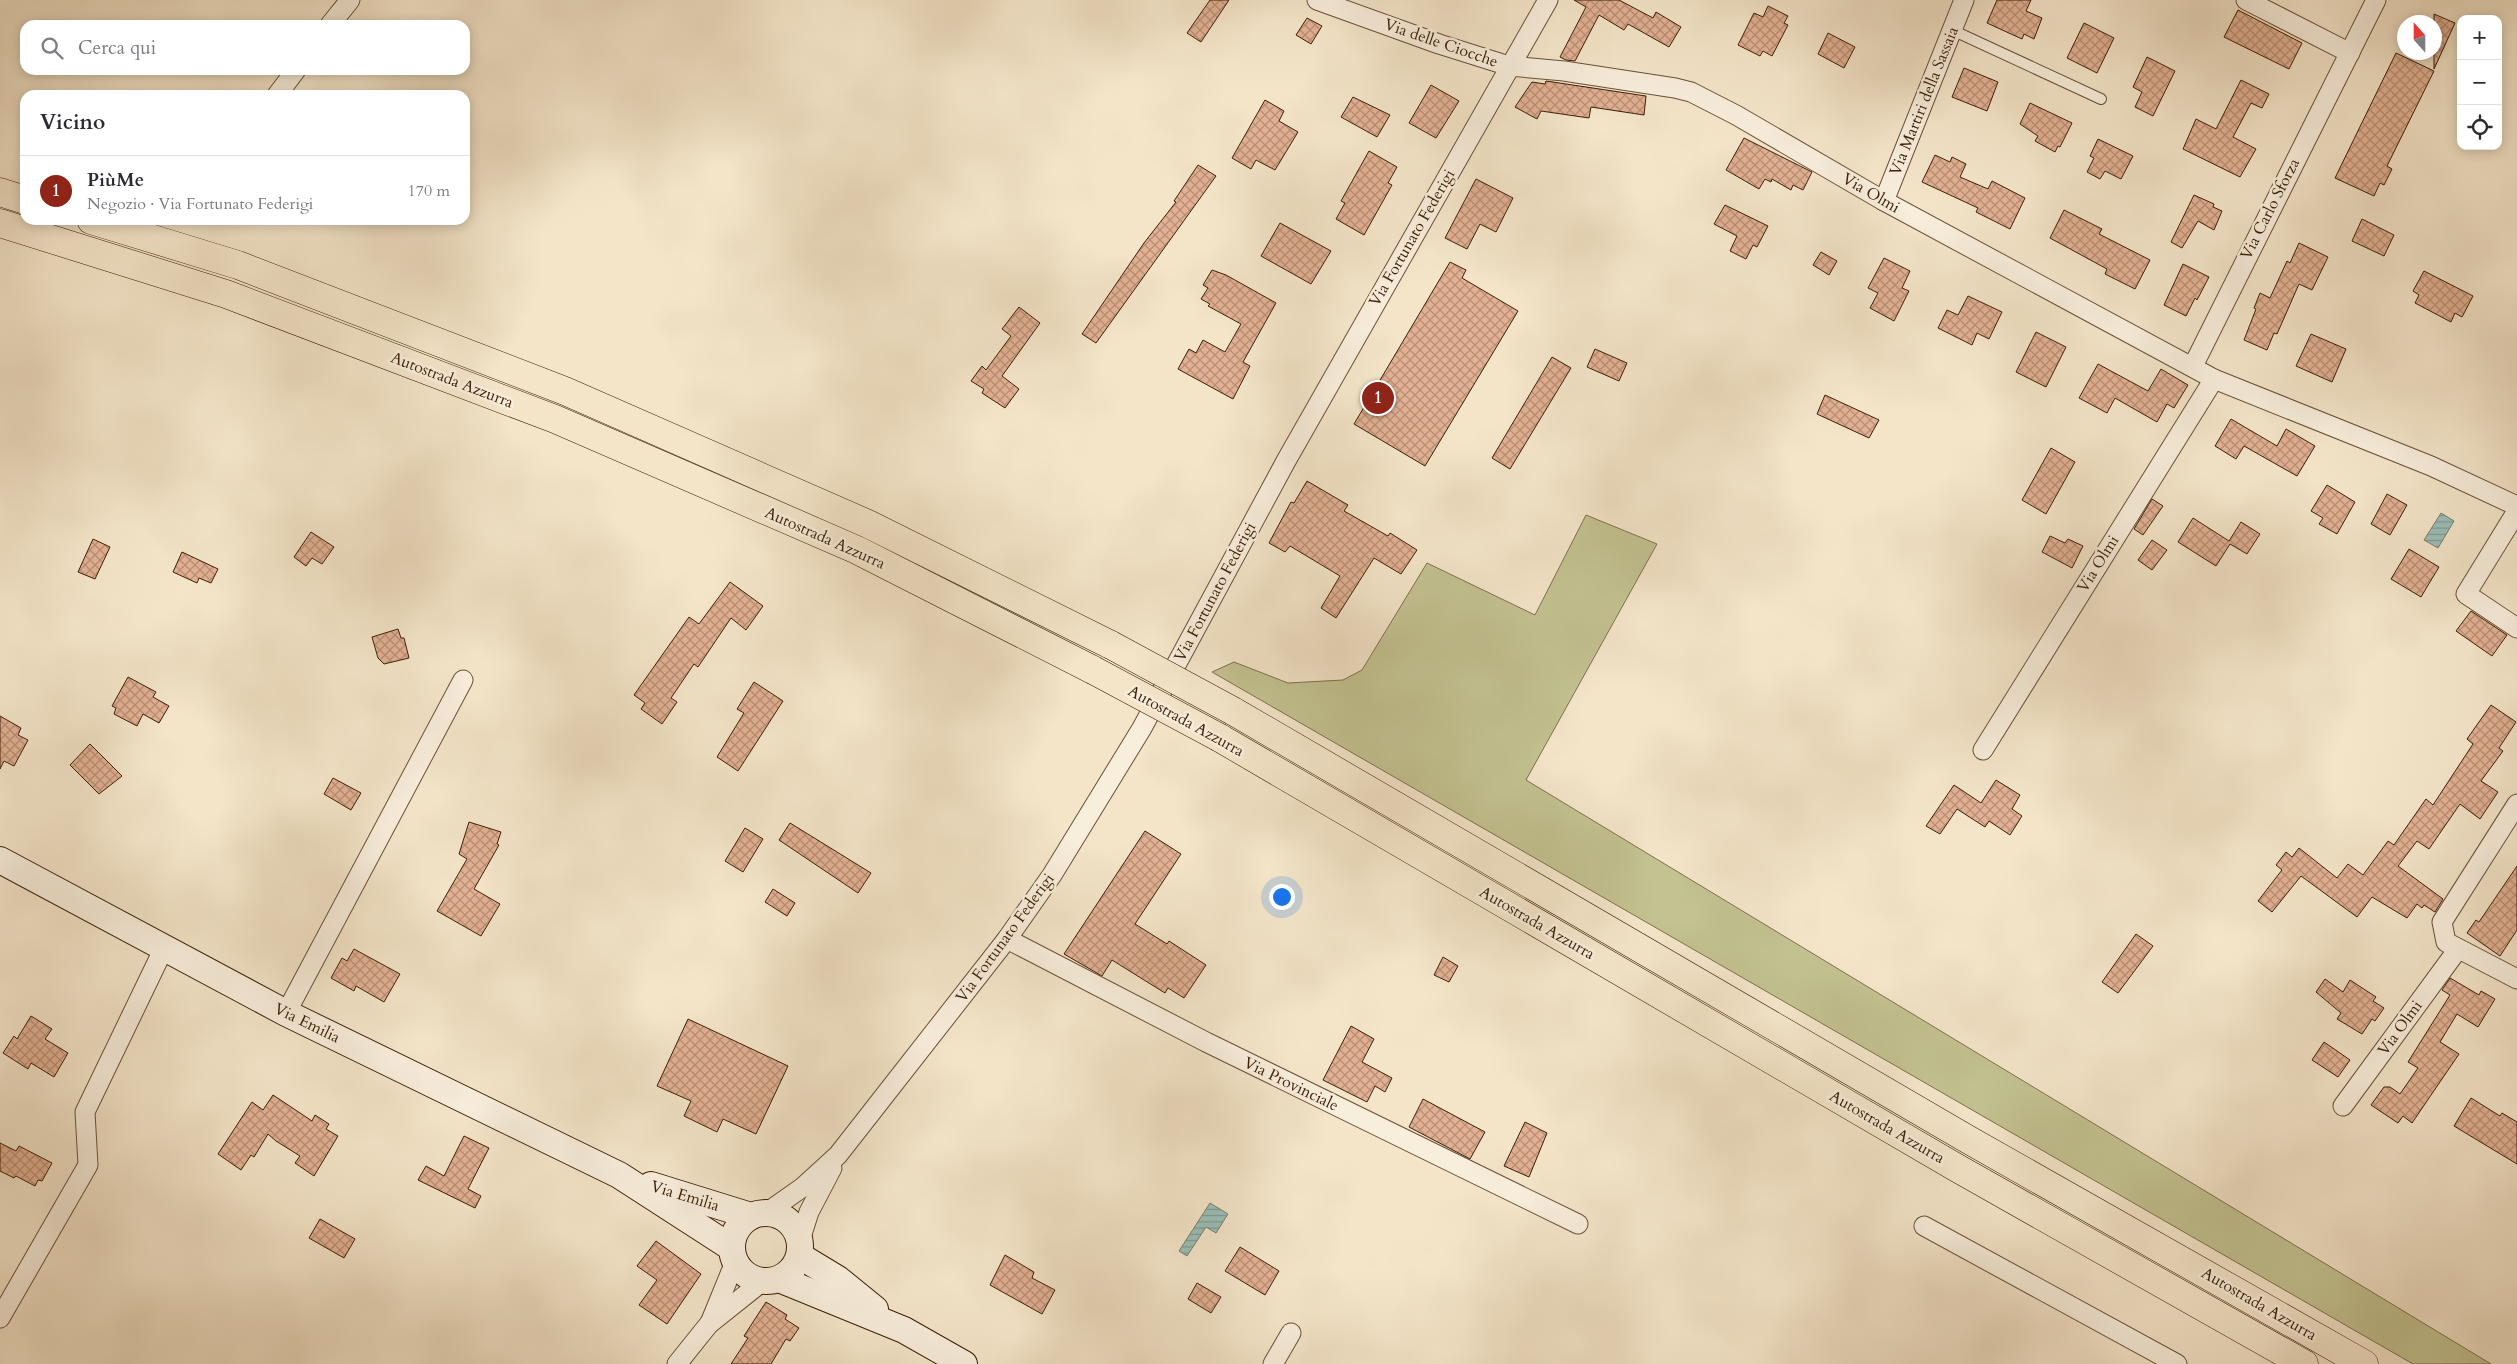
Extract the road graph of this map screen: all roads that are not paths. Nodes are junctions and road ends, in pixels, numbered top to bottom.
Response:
1 (350, 0) edge
2 (1317, 0) edge
3 (1548, 0) edge
4 (1964, 0) edge
5 (2246, 0) edge
6 (2369, 2) edge
7 (334, 20) edge
8 (1952, 30) junction
9 (2350, 53) junction
10 (1509, 66) junction
11 (292, 75) edge
12 (281, 90) edge
13 (2101, 99) dead end
14 (0, 192) edge
15 (20, 198) edge
16 (1884, 201) junction
17 (0, 223) edge
18 (107, 225) edge
19 (2193, 366) junction
20 (2214, 379) junction
21 (2517, 506) edge
22 (2517, 511) edge
23 (2517, 628) edge
24 (463, 680) dead end
25 (1983, 750) dead end
26 (2517, 804) edge
27 (0, 860) edge
28 (1007, 939) junction
29 (164, 948) junction
30 (2458, 949) junction
31 (2517, 979) edge
32 (286, 1013) junction
33 (2343, 1106) dead end
34 (838, 1155) junction
35 (619, 1175) junction
36 (758, 1214) junction
37 (1578, 1224) dead end
38 (1924, 1226) dead end
39 (800, 1248) junction
40 (733, 1255) junction
41 (771, 1280) junction
42 (0, 1318) edge
43 (709, 1324) junction
44 (904, 1330) junction
45 (1291, 1333) dead end
46 (677, 1364) edge
47 (964, 1364) edge
48 (1273, 1364) edge
49 (2177, 1364) edge
50 (2304, 1364) edge
51 (2364, 1364) edge

1 - 7 street
2 - 10 street, Via delle Ciocche
3 - 10 street, Via Fortunato Federigi
4 - 8 street, Via Martiri della Sassaia
5 - 9 street
6 - 9 street, Via Carlo Sforza
8 - 13 lane
8 - 16 street, Via Martiri della Sassaia
9 - 19 street, Via Carlo Sforza
10 - 16 street, Via Olmi
10 - 28 street, Via Fortunato Federigi
11 - 12 street
14 - 15 highway
16 - 19 street, Via Olmi
17 - 50 highway, Autostrada Azzurra, bridge
18 - 51 highway, Autostrada Azzurra, bridge
19 - 20 street, Via Olmi
20 - 21 street, Via Olmi
20 - 25 street, Via Olmi
22 - 23 street
24 - 32 street
26 - 30 street
27 - 29 main road, Via Emilia
28 - 34 street, Via Fortunato Federigi
28 - 37 street, Via Provinciale
29 - 32 main road, Via Emilia
29 - 42 street
30 - 31 street
30 - 33 street, Via Olmi
32 - 35 main road, Via Emilia
34 - 36 street, Via Fortunato Federigi
34 - 39 street, Via Fortunato Federigi
35 - 36 main road, Via Emilia
35 - 40 main road, Via Emilia
36 - 39 main road, Via Emilia
36 - 40 main road
38 - 49 street
39 - 41 main road
39 - 44 main road
40 - 41 main road, Via Emilia
40 - 43 street
41 - 43 street
41 - 44 main road, Via Emilia
43 - 46 street
44 - 47 main road
45 - 48 street

